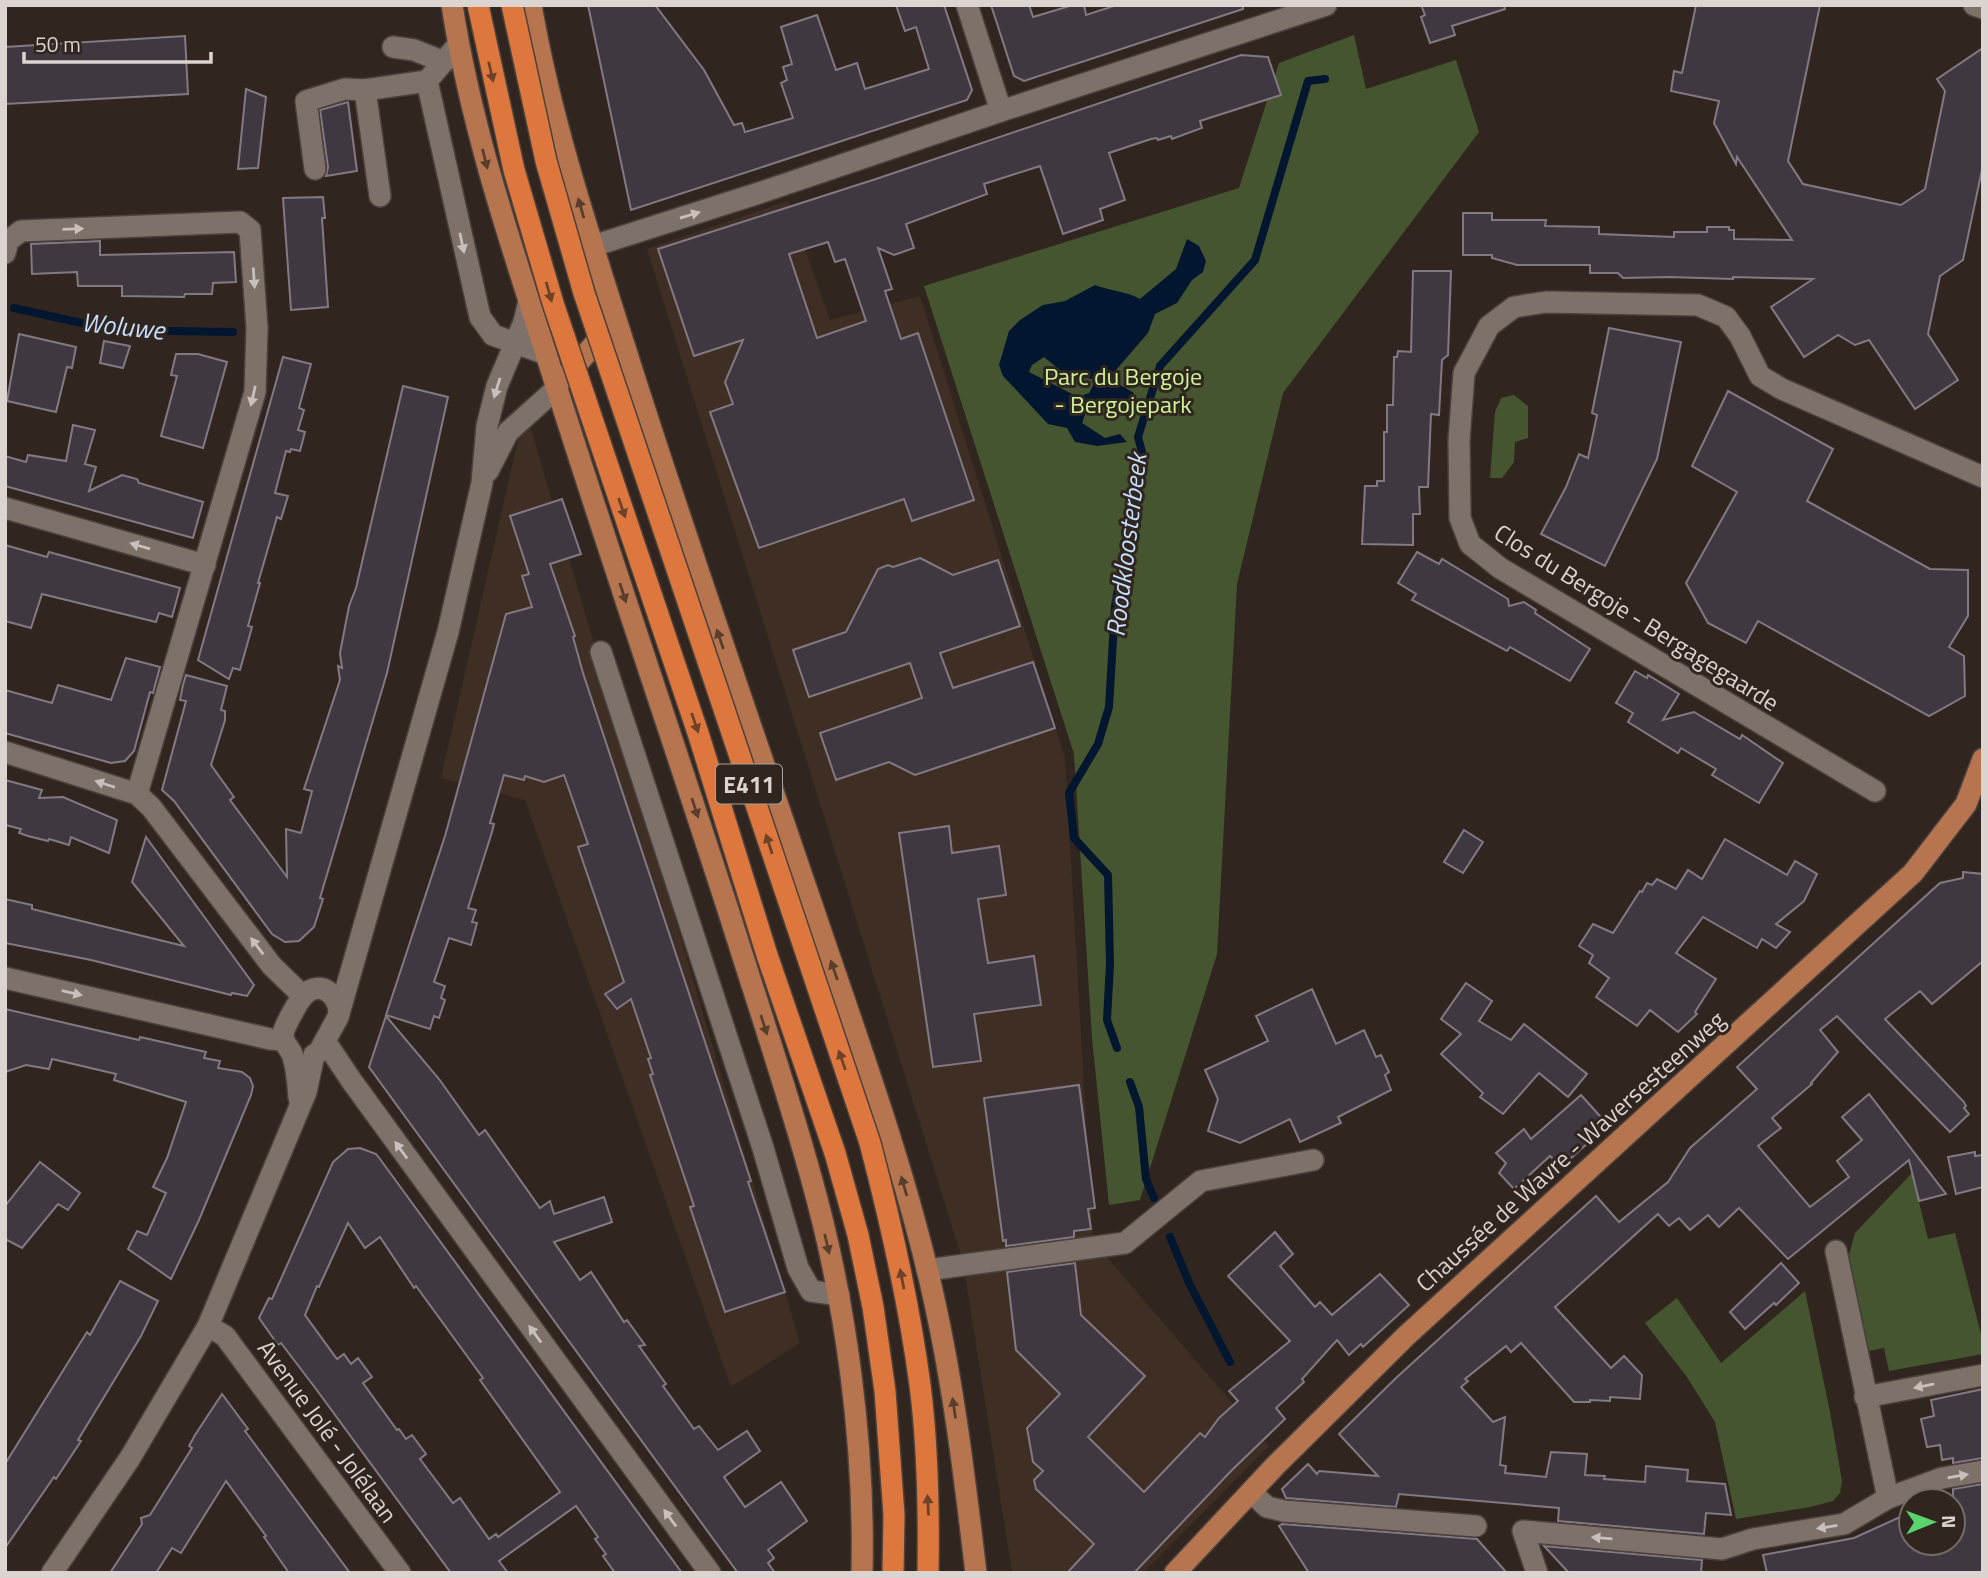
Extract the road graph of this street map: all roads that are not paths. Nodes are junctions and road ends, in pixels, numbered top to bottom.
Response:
1 (452, 5) edge
2 (478, 5) edge
3 (512, 5) edge
4 (531, 5) edge
5 (967, 5) edge
6 (1326, 5) edge
7 (1974, 5) edge
8 (1983, 8) edge
9 (458, 45) junction
10 (393, 47) dead end
11 (444, 62) junction
12 (427, 81) junction
13 (365, 90) junction
14 (1001, 111) junction
15 (315, 169) dead end
16 (380, 196) dead end
17 (593, 246) junction
18 (5, 253) edge
19 (529, 301) junction
20 (615, 319) junction
21 (516, 344) junction
22 (545, 354) junction
23 (556, 388) junction
24 (1983, 477) edge
25 (482, 482) junction
26 (5, 508) edge
27 (205, 565) junction
28 (601, 652) dead end
29 (5, 752) edge
30 (1983, 759) edge
31 (1978, 786) edge
32 (1875, 791) dead end
33 (137, 794) junction
34 (355, 953) junction
35 (5, 978) edge
36 (311, 992) junction
37 (340, 1012) junction
38 (288, 1046) junction
39 (319, 1048) junction
40 (299, 1105) junction
41 (1312, 1160) dead end
42 (1836, 1251) dead end
43 (928, 1270) junction
44 (839, 1294) junction
45 (208, 1326) junction
46 (1983, 1375) edge
47 (1865, 1397) junction
48 (1983, 1471) edge
49 (1251, 1492) junction
50 (1888, 1498) junction
51 (1476, 1526) dead end
52 (56, 1572) edge
53 (400, 1573) edge
54 (710, 1573) edge
55 (862, 1573) edge
56 (893, 1573) edge
57 (928, 1573) edge
58 (976, 1573) edge
59 (1175, 1573) edge
60 (1537, 1573) edge

1 - 9 main road
2 -> 56 highway, E411, bridge
57 -> 3 highway, E411, bridge
17 -> 4 main road
5 - 14 street
6 - 14 street
7 - 8 street
9 - 11 street
9 -> 19 main road
10 - 11 street
11 - 12 street
12 - 13 street
12 -> 21 street
13 - 15 street
13 - 16 street
17 -> 14 street
17 - 20 main road
18 -> 27 street
19 - 21 street
19 - 22 main road
20 - 23 main road
43 -> 20 main road
21 - 22 street
21 -> 25 street
22 - 23 main road
23 - 25 street
23 -> 44 main road
24 - 32 street, Clos du Bergoje - Bergagegaarde
25 - 34 street
27 -> 26 street
27 - 33 street
28 - 44 street
33 -> 29 street
30 - 31 main road, Chaussée de Wavre - Waversesteenweg
31 - 49 main road, Chaussée de Wavre - Waversesteenweg
36 -> 33 street
34 - 36 street
34 - 37 street
35 -> 38 street
36 - 37 street
36 - 38 street
37 - 39 street
38 - 39 street
38 - 40 street
39 - 40 street
54 -> 39 street
40 - 45 street
41 - 43 street
42 - 47 street
58 -> 43 main road
44 - 55 main road
45 - 52 street
45 - 53 street, Avenue Jolé - Jolélaan
46 -> 47 street
47 - 50 street
50 -> 48 street
49 - 51 street
49 - 59 main road, Chaussée de Wavre - Waversesteenweg
50 -> 60 street

